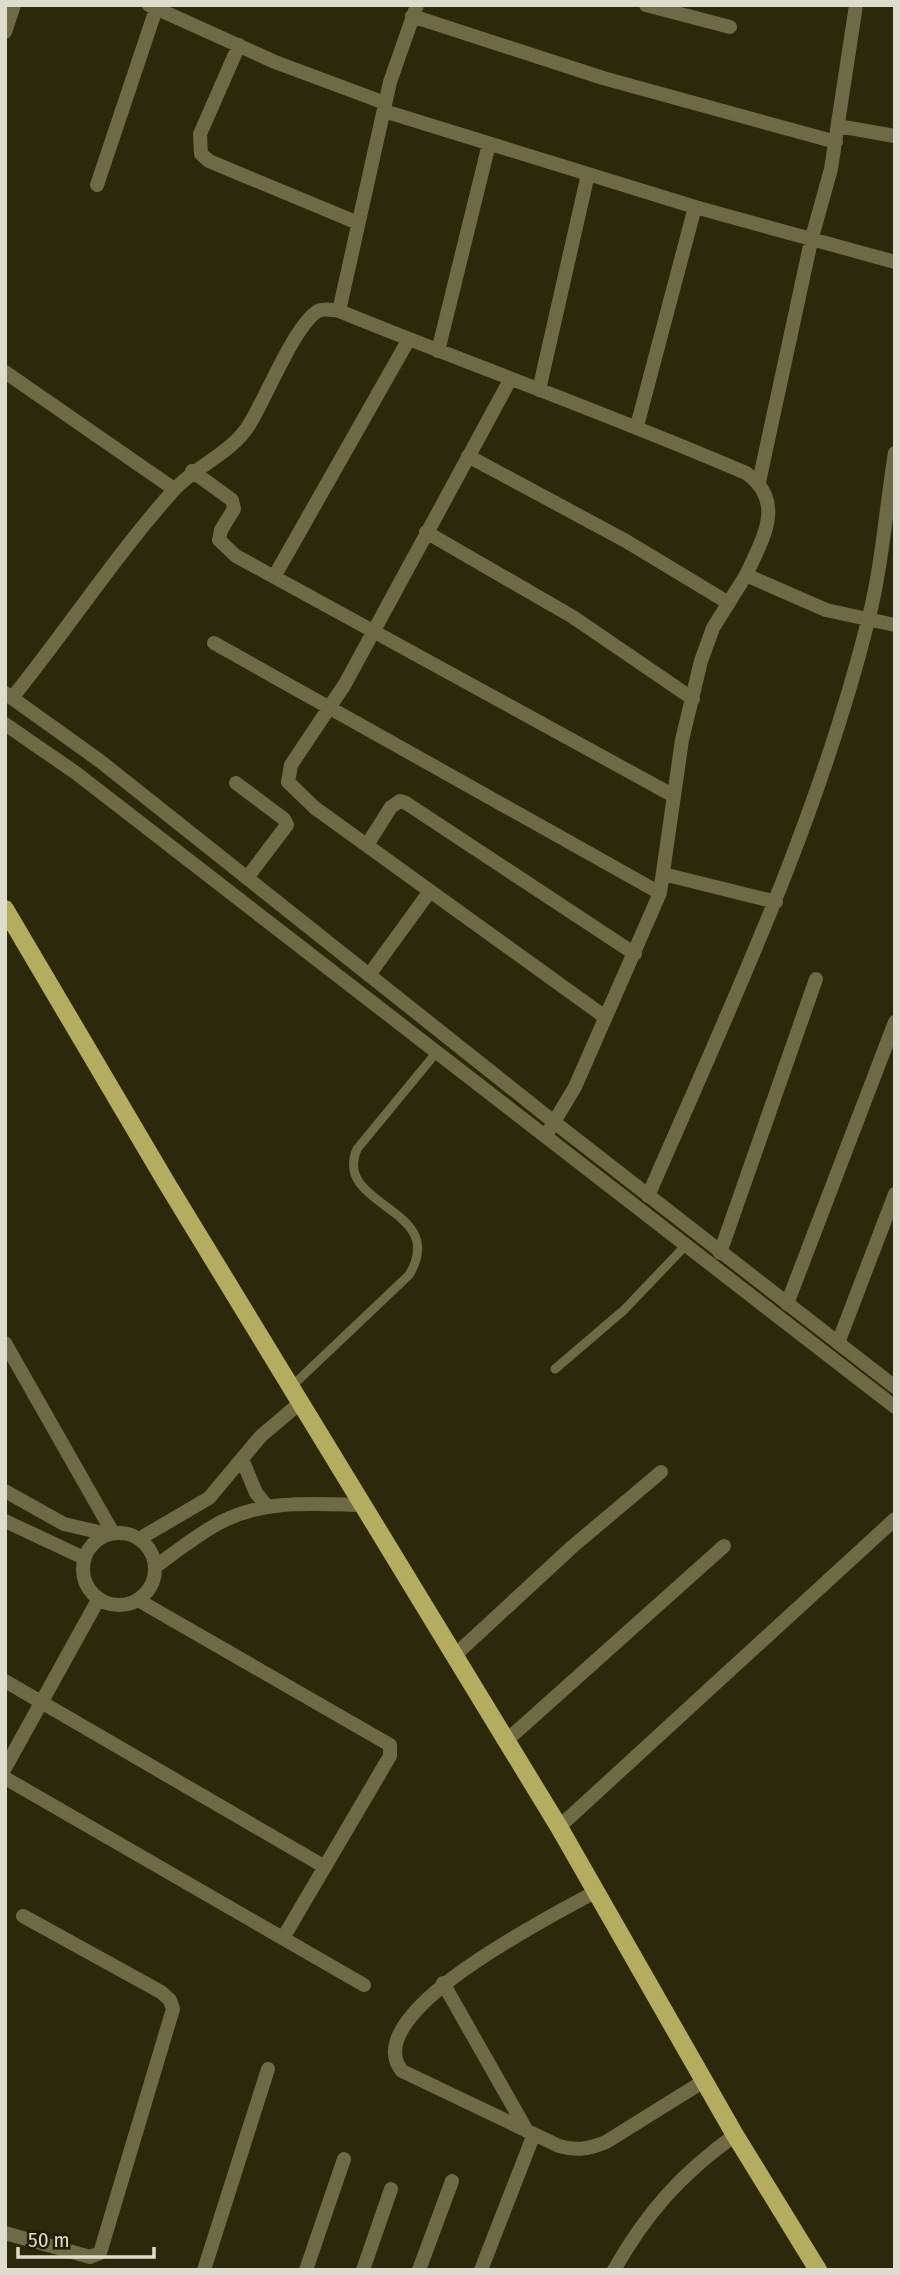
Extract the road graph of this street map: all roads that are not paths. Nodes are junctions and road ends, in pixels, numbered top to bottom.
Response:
1 (14, 5) edge
2 (646, 5) edge
3 (856, 5) edge
4 (152, 7) edge
5 (415, 11) edge
6 (730, 27) dead end
7 (5, 32) edge
8 (239, 45) junction
9 (384, 107) junction
10 (838, 126) junction
11 (895, 136) edge
12 (836, 142) junction
13 (489, 144) junction
14 (588, 174) junction
15 (97, 185) dead end
16 (695, 207) junction
17 (358, 223) junction
18 (811, 241) junction
19 (895, 262) edge
20 (339, 311) junction
21 (409, 339) junction
22 (438, 351) junction
23 (5, 372) edge
24 (510, 380) junction
25 (539, 390) junction
26 (637, 426) junction
27 (895, 453) edge
28 (468, 456) junction
29 (192, 471) junction
30 (759, 482) junction
31 (174, 489) junction
32 (426, 533) junction
33 (746, 575) junction
34 (274, 577) junction
35 (727, 602) junction
36 (869, 620) junction
37 (895, 625) edge
38 (372, 631) junction
39 (214, 643) dead end
40 (8, 696) edge
41 (693, 699) junction
42 (328, 709) junction
43 (5, 724) edge
44 (236, 783) dead end
45 (674, 796) junction
46 (367, 845) junction
47 (663, 874) junction
48 (247, 878) junction
49 (430, 891) junction
50 (660, 893) junction
51 (776, 902) junction
52 (5, 909) edge
53 (635, 954) junction
54 (369, 975) junction
55 (816, 979) dead end
56 (605, 1017) junction
57 (895, 1022) edge
58 (436, 1053) junction
59 (554, 1122) junction
60 (545, 1137) junction
61 (895, 1194) edge
62 (648, 1196) junction
63 (685, 1245) junction
64 (720, 1253) junction
65 (787, 1304) junction
66 (5, 1343) edge
67 (838, 1343) junction
68 (555, 1369) dead end
69 (895, 1387) edge
70 (296, 1395) junction
71 (895, 1406) edge
72 (242, 1458) junction
73 (660, 1472) dead end
74 (5, 1491) edge
75 (363, 1505) junction
76 (267, 1506) junction
77 (895, 1519) edge
78 (5, 1521) edge
79 (110, 1534) junction
80 (139, 1539) junction
81 (724, 1546) dead end
82 (83, 1558) junction
83 (155, 1567) junction
84 (99, 1600) junction
85 (138, 1600) junction
86 (454, 1656) junction
87 (5, 1681) edge
88 (42, 1702) junction
89 (506, 1741) junction
90 (5, 1768) edge
91 (5, 1778) edge
92 (559, 1827) junction
93 (326, 1867) junction
94 (596, 1892) junction
95 (23, 1916) dead end
96 (283, 1938) junction
97 (443, 1983) junction
98 (364, 1985) dead end
99 (268, 2069) dead end
100 (704, 2081) junction
101 (531, 2132) junction
102 (735, 2135) junction
103 (344, 2159) dead end
104 (452, 2181) dead end
105 (391, 2189) dead end
106 (5, 2233) edge
107 (204, 2270) edge
108 (306, 2270) edge
109 (363, 2270) edge
110 (419, 2270) edge
111 (481, 2270) edge
112 (614, 2270) edge
113 (818, 2270) edge

1 - 7 street
2 - 6 street
3 - 10 street
4 - 8 street
4 - 15 street
5 - 9 street
5 - 12 street
8 - 9 street
8 - 17 street
9 - 13 street
9 - 17 street
10 - 11 street
10 - 12 street
12 - 18 street
13 - 14 street
13 - 22 street
14 - 16 street
14 - 25 street
16 - 18 street
16 - 26 street
17 - 20 street
18 - 19 street
18 - 30 street
20 - 21 street
20 - 29 street
21 - 22 street
21 - 34 street
22 - 24 street
23 - 31 street
24 - 25 street
24 - 28 street
25 - 26 street
26 - 30 street
27 - 36 street
28 - 32 street
28 - 35 street
29 - 31 street
29 - 34 street
30 - 33 street
31 - 40 street
32 - 38 street
32 - 41 street
33 - 35 street
33 - 36 street
34 - 38 street
35 - 41 street
36 - 37 street
36 - 51 street
38 - 42 street
38 - 45 street
39 - 42 street
40 - 48 street
41 - 45 street
42 - 46 street
42 - 50 street
43 - 58 street
44 - 48 street
45 - 47 street
46 - 49 street
46 - 53 street
47 - 50 street
47 - 51 street
48 - 54 street
49 - 54 street
49 - 56 street
50 - 53 street
51 - 62 street
52 - 70 main road
53 - 56 street
54 - 59 street
55 - 64 street
56 - 59 street
57 - 65 street
58 - 60 street
58 - 70 lane
59 - 60 street
59 - 62 street
60 - 63 street
61 - 67 street
62 - 64 street
63 - 68 lane
63 - 71 street
64 - 65 street
65 - 67 street
66 - 79 street
67 - 69 street
70 - 72 street
70 - 75 main road
72 - 76 street
72 - 80 street
73 - 86 street
74 - 79 street
75 - 76 street
75 - 86 main road
76 - 83 street
77 - 92 street
78 - 82 street
79 - 80 street
79 - 82 street
80 - 83 street
81 - 89 street
82 - 84 street
83 - 85 street
84 - 85 street
84 - 88 street
85 - 93 street
86 - 89 main road
87 - 88 street
88 - 90 street
88 - 93 street
89 - 92 main road
91 - 96 street
92 - 94 main road
93 - 96 street
94 - 97 street
94 - 100 main road
95 - 106 street
96 - 98 street
97 - 101 street
97 - 101 street
99 - 107 street
100 - 101 street
100 - 102 main road
101 - 111 street
102 - 112 street
102 - 113 main road
103 - 108 street
104 - 110 street
105 - 109 street

